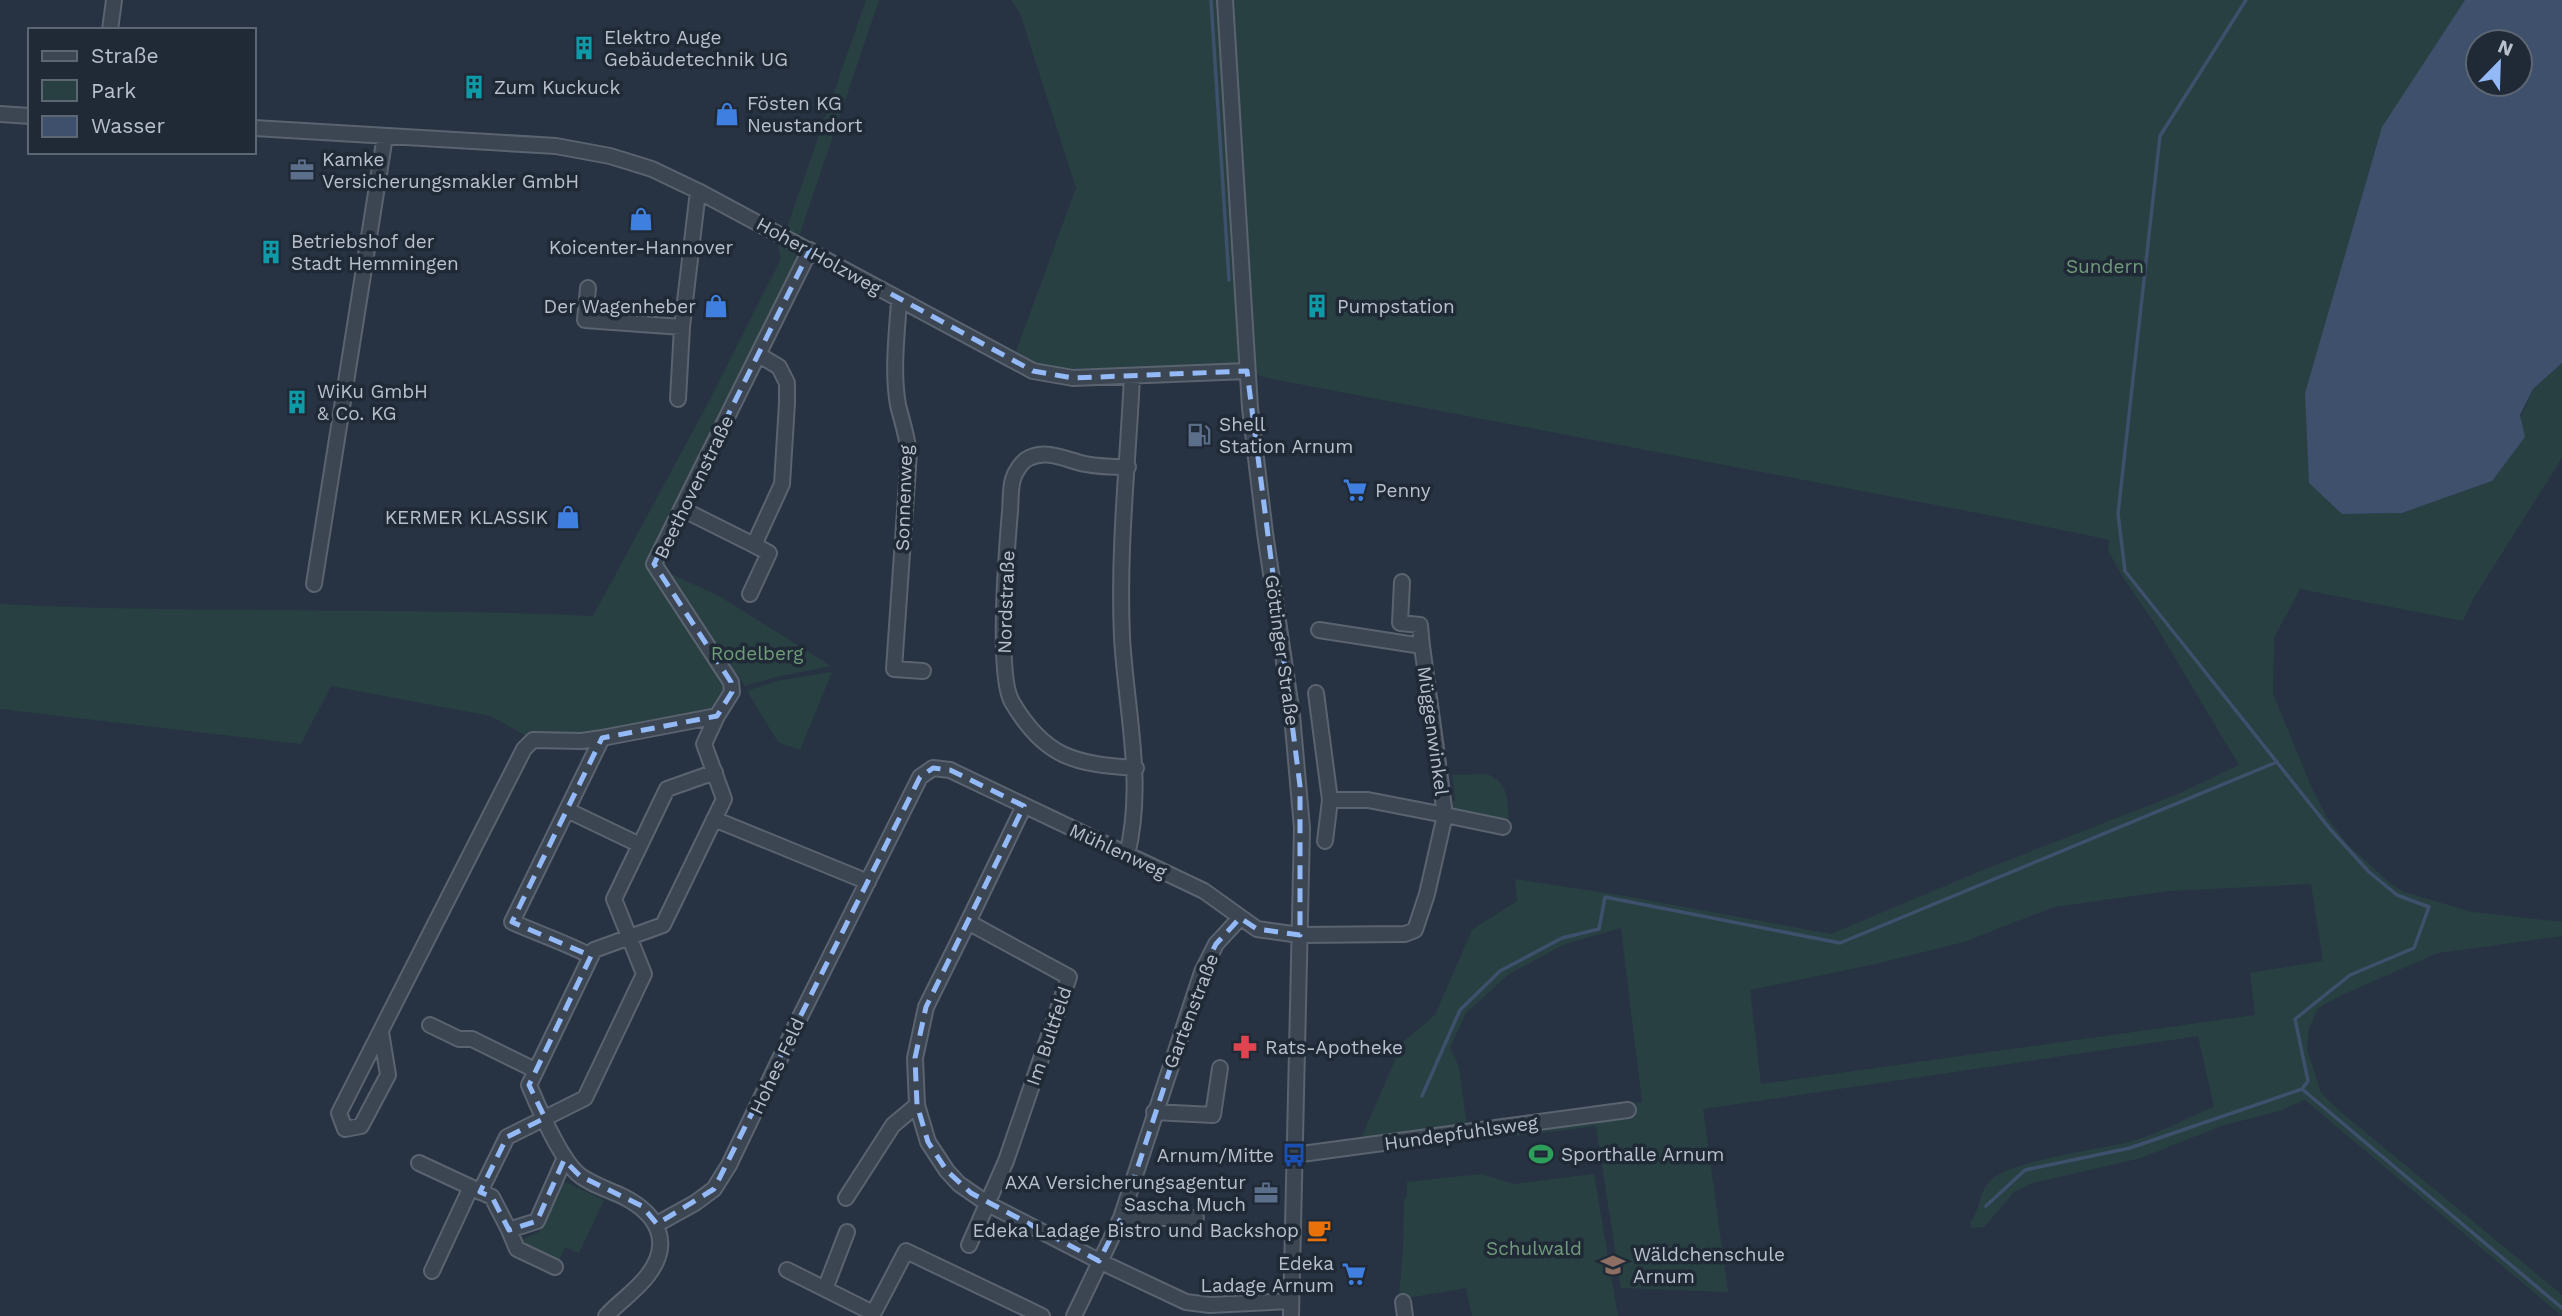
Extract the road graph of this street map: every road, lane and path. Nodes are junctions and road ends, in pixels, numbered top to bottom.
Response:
1 (114, 0) edge
2 (1225, 0) edge
3 (110, 28) edge
4 (0, 114) edge
5 (28, 116) edge
6 (256, 128) edge
7 (385, 136) junction
8 (698, 191) junction
9 (810, 250) junction
10 (588, 288) dead end
11 (899, 300) junction
12 (682, 327) junction
13 (759, 355) junction
14 (1247, 371) junction
15 (1132, 376) junction
16 (678, 400) dead end
17 (1128, 467) junction
18 (682, 509) junction
19 (754, 545) junction
20 (1402, 582) dead end
21 (314, 584) dead end
22 (750, 594) dead end
23 (1400, 623) junction
24 (1319, 630) dead end
25 (1398, 643) junction
26 (1422, 646) junction
27 (923, 670) dead end
28 (1316, 693) dead end
29 (717, 716) junction
30 (603, 738) junction
31 (933, 768) joint
32 (1136, 768) junction
33 (715, 772) junction
34 (1330, 800) junction
35 (1024, 806) junction
36 (568, 810) junction
37 (1445, 815) junction
38 (714, 819) junction
39 (1503, 827) dead end
40 (1325, 841) dead end
41 (640, 845) junction
42 (1127, 855) junction
43 (868, 882) junction
44 (1240, 918) junction
45 (968, 922) junction
46 (1300, 935) junction
47 (630, 938) junction
48 (591, 956) junction
49 (430, 1025) dead end
50 (381, 1032) junction
51 (1220, 1068) dead end
52 (535, 1070) junction
53 (917, 1105) junction
54 (1628, 1110) dead end
55 (1154, 1112) junction
56 (545, 1118) junction
57 (1294, 1155) junction
58 (564, 1160) junction
59 (419, 1163) dead end
60 (476, 1190) junction
61 (846, 1198) dead end
62 (988, 1204) junction
63 (1121, 1217) junction
64 (1196, 1218) dead end
65 (657, 1224) junction
66 (509, 1230) junction
67 (847, 1232) dead end
68 (969, 1245) dead end
69 (1099, 1261) junction
70 (555, 1268) dead end
71 (787, 1270) dead end
72 (432, 1271) dead end
73 (825, 1289) junction
74 (1291, 1309) edge
75 (872, 1314) edge
76 (606, 1316) edge
77 (1042, 1316) edge
78 (1074, 1316) edge

1 - 3 street
2 - 14 street, Göttinger Straße
4 - 5 street
6 - 7 street, Hoher Holzweg
7 - 8 street, Hoher Holzweg
7 - 21 street
8 - 9 street, Hoher Holzweg
8 - 12 street
9 - 11 street, Hoher Holzweg
9 - 13 street, Beethovenstraße
10 - 12 street
11 - 15 street, Hoher Holzweg
11 - 27 street, Sonnenweg
12 - 16 street
13 - 18 street, Beethovenstraße
13 - 19 street
14 - 15 street, Hoher Holzweg
14 - 46 street, Göttinger Straße
15 - 17 street
17 - 32 street
17 - 32 street, Nordstraße
18 - 19 street
18 - 29 street, Beethovenstraße
19 - 22 street
20 - 23 street
23 - 25 street
23 - 26 street, Müggenwinkel
24 - 25 street, Müggenwinkel
25 - 26 street, Müggenwinkel
26 - 37 street, Müggenwinkel
28 - 34 street
29 - 30 street
29 - 33 street, Beethovenstraße
30 - 36 street
30 - 50 street
31 - 35 street, Mühlenweg
31 - 43 street, Hohes Feld
32 - 42 street
33 - 38 street, Beethovenstraße
33 - 41 street
34 - 37 street, Müggenwinkel
34 - 40 street
35 - 42 street, Mühlenweg
35 - 45 street
36 - 41 street
36 - 48 street
37 - 39 street, Müggenwinkel
37 - 46 street, Müggenwinkel
38 - 43 street
38 - 47 street, Beethovenstraße
41 - 47 street
42 - 44 street, Mühlenweg
43 - 65 street, Hohes Feld
44 - 46 street, Mühlenweg
44 - 55 street, Gartenstraße
45 - 53 street
45 - 62 street, Im Bultfeld
46 - 57 street, Göttinger Straße
47 - 48 street, Beethovenstraße
47 - 56 street
48 - 52 street
49 - 52 street
50 - 50 street
51 - 55 street
52 - 56 street
53 - 61 street
53 - 62 street
54 - 57 street, Hundepfuhlsweg
55 - 63 street, Gartenstraße
56 - 58 street
56 - 60 street
57 - 74 street, Göttinger Straße
58 - 65 street
58 - 66 street
59 - 60 street
60 - 66 street
60 - 72 street
62 - 68 street, Im Bultfeld
62 - 69 street
63 - 64 street
63 - 69 street, Gartenstraße
65 - 76 street
66 - 70 street
67 - 73 street
69 - 74 street, Göttinger Straße
69 - 78 street, Gartenstraße
71 - 73 street
73 - 75 street
75 - 77 street

